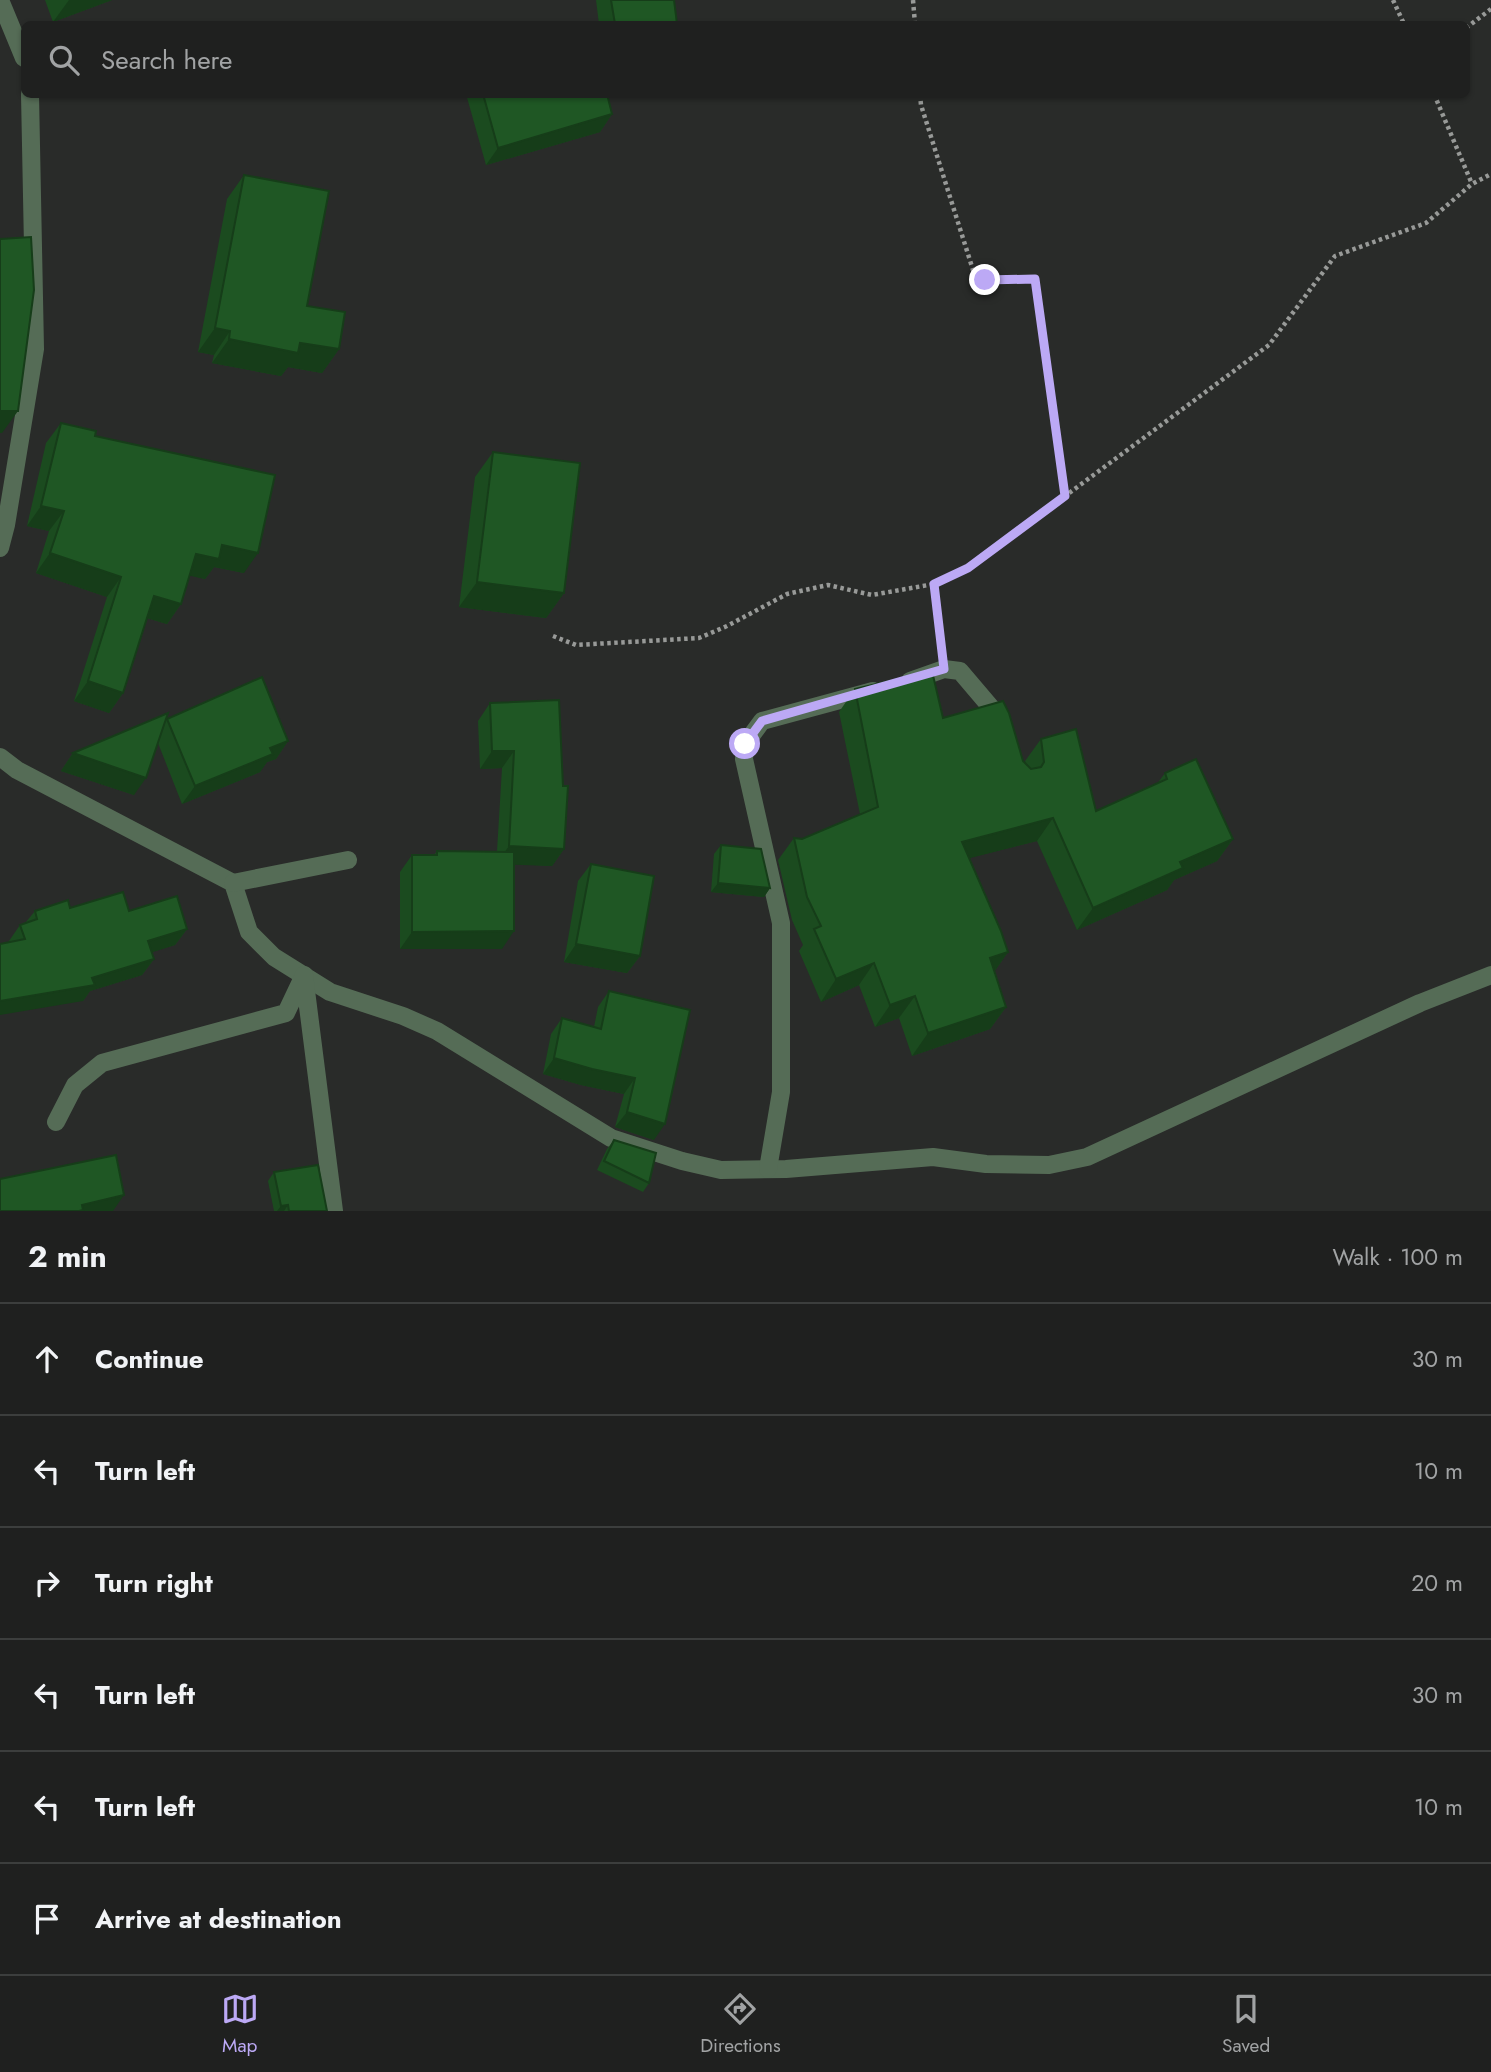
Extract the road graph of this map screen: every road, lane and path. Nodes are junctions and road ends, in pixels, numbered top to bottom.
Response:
1 (0, 0) edge
2 (913, 0) edge
3 (1393, 0) edge
4 (1491, 9) edge
5 (915, 21) edge
6 (1403, 21) edge
7 (1470, 25) edge
8 (21, 51) edge
9 (30, 98) edge
10 (920, 98) edge
11 (1436, 98) edge
12 (1491, 174) edge
13 (1472, 184) junction
14 (1065, 496) junction
15 (0, 548) edge
16 (934, 584) junction
17 (553, 636) dead end
18 (944, 669) junction
19 (1009, 740) edge
20 (0, 757) edge
21 (348, 860) dead end
22 (233, 883) junction
23 (304, 975) junction
24 (1491, 975) edge
25 (57, 1122) dead end
26 (768, 1169) junction
27 (334, 1211) edge

1 - 8 street
2 - 5 path
3 - 6 path
4 - 7 path
9 - 15 street
10 - 14 path
11 - 13 path
12 - 13 path
13 - 14 path
14 - 16 path
16 - 17 path
16 - 18 path
18 - 19 street
18 - 26 street
20 - 22 street
21 - 22 street
22 - 23 street
23 - 25 street
23 - 26 street
23 - 27 street
24 - 26 street

